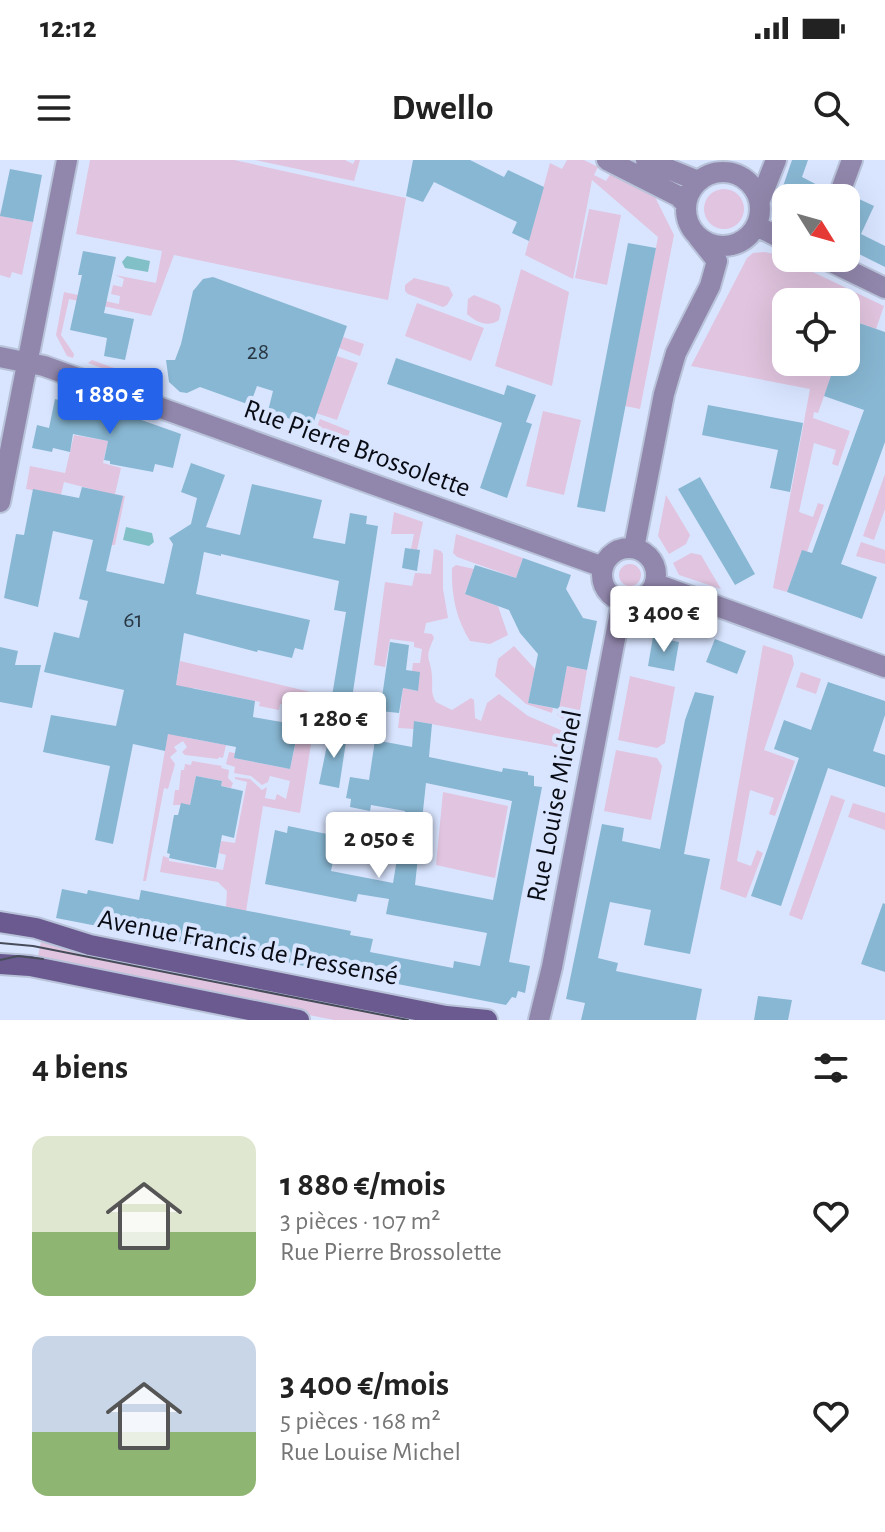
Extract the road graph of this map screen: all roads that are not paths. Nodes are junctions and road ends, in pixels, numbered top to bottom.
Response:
1 (67, 160) edge
2 (607, 160) edge
3 (646, 160) edge
4 (776, 160) edge
5 (852, 160) edge
6 (698, 181) junction
7 (843, 184) edge
8 (760, 200) junction
9 (686, 204) junction
10 (757, 226) junction
11 (772, 234) edge
12 (698, 237) junction
13 (852, 272) edge
14 (885, 288) edge
15 (0, 357) edge
16 (28, 362) junction
17 (0, 502) edge
18 (634, 548) junction
19 (603, 567) junction
20 (656, 584) junction
21 (622, 602) junction
22 (885, 667) edge
23 (0, 922) edge
24 (0, 964) edge
25 (299, 1020) edge
26 (487, 1020) edge
27 (539, 1020) edge

1 - 16 street
2 - 9 street
3 - 6 street
4 - 8 street
5 - 7 street
6 - 8 street
6 - 9 street
8 - 10 street
9 - 12 street
10 - 11 street
10 - 12 street
12 - 18 street
13 - 14 street
15 - 16 street, Rue Pierre Brossolette
16 - 17 street
16 - 19 street, Rue Pierre Brossolette
18 - 19 street
18 - 20 street
19 - 21 street
20 - 21 street
20 - 22 street
21 - 27 street, Rue Louise Michel
23 - 26 street, Avenue Francis de Pressensé
24 - 25 street

